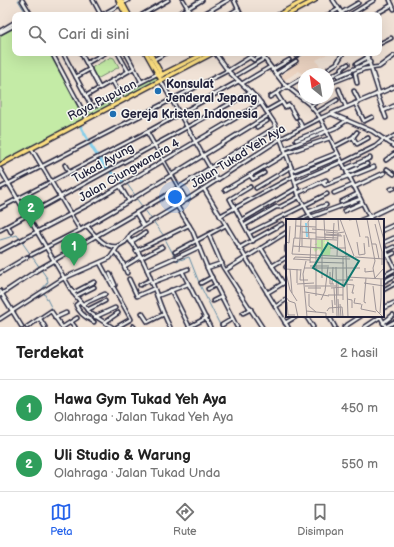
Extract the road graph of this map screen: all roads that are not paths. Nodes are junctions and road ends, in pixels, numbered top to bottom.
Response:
1 (22, 0) edge
2 (93, 0) edge
3 (118, 0) edge
4 (128, 0) edge
5 (168, 0) edge
6 (183, 0) edge
7 (202, 0) edge
8 (228, 0) edge
9 (234, 0) edge
10 (305, 0) edge
11 (315, 0) edge
12 (333, 0) edge
13 (374, 0) edge
14 (390, 0) edge
15 (122, 3) edge
16 (358, 3) dead end
17 (392, 5) junction
18 (189, 8) junction
19 (238, 9) junction
20 (339, 9) junction
21 (394, 9) edge
22 (28, 12) edge
23 (100, 12) edge
24 (107, 12) edge
25 (127, 12) edge
26 (147, 12) edge
27 (182, 12) edge
28 (191, 12) edge
29 (207, 12) edge
30 (233, 12) edge
31 (240, 12) edge
32 (283, 12) edge
33 (293, 12) edge
34 (334, 12) edge
35 (341, 12) edge
36 (345, 12) edge
37 (355, 12) edge
38 (379, 12) edge
39 (12, 26) edge
40 (0, 32) edge
41 (391, 38) dead end
42 (382, 42) edge
43 (54, 56) edge
44 (65, 56) edge
45 (83, 56) edge
46 (100, 56) edge
47 (120, 56) edge
48 (128, 56) edge
49 (148, 56) edge
50 (152, 56) edge
51 (161, 56) edge
52 (199, 56) edge
53 (207, 56) edge
54 (217, 56) edge
55 (341, 56) edge
56 (394, 56) edge
57 (368, 57) joint
58 (263, 58) junction
59 (154, 60) junction
60 (289, 60) dead end
61 (296, 61) dead end
62 (370, 62) junction
63 (87, 63) junction
64 (348, 64) dead end
65 (356, 64) dead end
66 (270, 67) junction
67 (134, 68) junction
68 (180, 68) junction
69 (329, 68) dead end
70 (90, 69) junction
71 (372, 69) junction
72 (229, 70) junction
73 (272, 70) junction
74 (128, 71) junction
75 (276, 74) junction
76 (237, 75) dead end
77 (334, 75) edge
78 (350, 75) dead end
79 (76, 76) junction
80 (159, 76) junction
81 (338, 76) dead end
82 (112, 80) junction
83 (239, 80) junction
84 (298, 80) edge
85 (142, 82) junction
86 (334, 82) edge
87 (243, 83) dead end
88 (357, 83) dead end
89 (99, 87) junction
90 (287, 87) junction
91 (394, 87) edge
92 (339, 89) dead end
93 (354, 91) dead end
94 (251, 92) junction
95 (120, 93) junction
96 (277, 94) junction
97 (378, 94) junction
98 (298, 95) edge
99 (86, 96) junction
100 (270, 98) dead end
101 (172, 99) junction
102 (123, 100) junction
103 (337, 100) dead end
104 (282, 102) junction
105 (357, 102) junction
106 (261, 103) junction
107 (309, 104) edge
108 (314, 104) edge
109 (311, 106) junction
110 (394, 106) edge
111 (92, 107) junction
112 (346, 107) junction
113 (266, 111) junction
114 (383, 111) junction
115 (83, 112) junction
116 (317, 112) junction
117 (180, 113) junction
118 (332, 114) junction
119 (269, 115) junction
120 (296, 117) dead end
121 (372, 117) dead end
122 (321, 118) junction
123 (386, 118) dead end
124 (87, 119) junction
125 (267, 120) dead end
126 (299, 120) dead end
127 (347, 120) junction
128 (255, 123) junction
129 (276, 126) junction
130 (302, 127) junction
131 (188, 128) junction
132 (325, 128) junction
133 (327, 131) junction
134 (146, 132) junction
135 (357, 132) dead end
136 (394, 136) edge
137 (353, 137) junction
138 (330, 138) junction
139 (368, 138) dead end
140 (280, 139) junction
141 (296, 140) dead end
142 (385, 140) junction
143 (195, 142) junction
144 (154, 145) junction
145 (394, 146) edge
146 (334, 147) junction
147 (31, 148) junction
148 (284, 149) junction
149 (337, 153) junction
150 (286, 154) junction
151 (394, 154) edge
152 (203, 156) junction
153 (339, 157) junction
154 (370, 158) dead end
155 (386, 160) dead end
156 (163, 161) junction
157 (342, 162) junction
158 (0, 164) edge
159 (367, 164) dead end
160 (65, 165) dead end
161 (42, 167) junction
162 (291, 167) junction
163 (374, 167) dead end
164 (210, 168) junction
165 (0, 169) edge
166 (345, 169) junction
167 (387, 169) dead end
168 (292, 171) junction
169 (69, 172) junction
170 (264, 173) dead end
171 (384, 173) dead end
172 (394, 173) edge
173 (171, 175) junction
174 (348, 175) junction
175 (250, 176) junction
176 (294, 176) junction
177 (217, 180) junction
178 (326, 180) dead end
179 (51, 182) junction
180 (296, 182) junction
181 (322, 182) junction
182 (9, 184) junction
183 (120, 186) junction
184 (353, 186) junction
185 (250, 187) dead end
186 (0, 188) edge
187 (179, 188) junction
188 (256, 188) dead end
189 (297, 188) junction
190 (204, 189) junction
191 (224, 190) dead end
192 (298, 193) junction
193 (334, 193) dead end
194 (327, 194) dead end
195 (357, 194) junction
196 (60, 197) junction
197 (299, 197) junction
198 (17, 199) junction
199 (360, 199) junction
200 (186, 200) junction
201 (129, 201) junction
202 (341, 202) dead end
203 (362, 203) junction
204 (303, 205) junction
205 (326, 205) dead end
206 (394, 205) edge
207 (177, 206) junction
208 (0, 208) edge
209 (235, 208) junction
210 (344, 211) dead end
211 (136, 213) junction
212 (71, 214) junction
213 (28, 216) junction
214 (220, 216) junction
215 (310, 216) edge
216 (370, 218) edge
217 (242, 220) junction
218 (282, 224) dead end
219 (189, 225) junction
220 (226, 225) junction
221 (245, 225) junction
222 (394, 225) edge
223 (8, 226) junction
224 (87, 226) junction
225 (143, 226) junction
226 (0, 230) edge
227 (80, 230) junction
228 (384, 230) edge
229 (37, 231) junction
230 (11, 232) dead end
231 (146, 233) dead end
232 (249, 233) junction
233 (286, 233) edge
234 (209, 235) junction
235 (98, 236) junction
236 (128, 238) junction
237 (394, 238) edge
238 (253, 241) junction
239 (131, 242) junction
240 (195, 243) junction
241 (384, 243) edge
242 (118, 246) junction
243 (46, 247) junction
244 (162, 247) dead end
245 (199, 247) junction
246 (394, 247) edge
247 (240, 248) junction
248 (261, 248) junction
249 (0, 251) edge
250 (136, 251) junction
251 (384, 251) edge
252 (115, 252) junction
253 (175, 252) dead end
254 (394, 253) edge
255 (31, 255) dead end
256 (27, 256) dead end
257 (388, 256) junction
258 (141, 258) junction
259 (245, 258) junction
260 (286, 258) edge
261 (54, 260) junction
262 (100, 263) junction
263 (222, 263) junction
264 (125, 266) junction
265 (272, 266) junction
266 (394, 267) edge
267 (207, 268) junction
268 (188, 269) dead end
269 (147, 270) junction
270 (226, 270) junction
271 (394, 270) edge
272 (182, 271) junction
273 (0, 273) edge
274 (127, 273) dead end
275 (110, 274) dead end
276 (384, 275) edge
277 (394, 276) edge
278 (212, 277) junction
279 (65, 278) junction
280 (129, 279) dead end
281 (384, 281) edge
282 (94, 282) dead end
283 (150, 282) junction
284 (201, 282) dead end
285 (286, 282) edge
286 (283, 283) junction
287 (188, 284) junction
288 (394, 284) edge
289 (140, 285) dead end
290 (216, 285) junction
291 (113, 286) junction
292 (94, 287) dead end
293 (153, 289) junction
294 (208, 289) dead end
295 (384, 289) edge
296 (171, 290) junction
297 (0, 293) edge
298 (73, 293) junction
299 (267, 293) junction
300 (105, 294) dead end
301 (76, 296) junction
302 (156, 296) junction
303 (221, 297) junction
304 (105, 301) dead end
305 (213, 301) dead end
306 (286, 301) edge
307 (82, 303) junction
308 (394, 303) edge
309 (275, 307) junction
310 (115, 308) dead end
311 (384, 308) edge
312 (251, 309) junction
313 (87, 310) junction
314 (11, 312) junction
315 (66, 313) dead end
316 (118, 313) dead end
317 (142, 313) dead end
318 (243, 313) dead end
319 (164, 314) junction
320 (393, 316) edge
321 (94, 317) junction
322 (295, 317) edge
323 (307, 317) edge
324 (331, 317) edge
325 (359, 317) edge
326 (379, 317) edge
327 (380, 317) edge
328 (40, 318) junction
329 (56, 318) junction
330 (77, 318) dead end
331 (206, 318) junction
332 (0, 319) edge
333 (232, 319) junction
334 (71, 322) junction
335 (94, 322) dead end
336 (105, 322) junction
337 (394, 322) edge
338 (285, 323) junction
339 (383, 323) junction
340 (222, 325) dead end
341 (22, 327) edge
342 (27, 327) edge
343 (46, 327) edge
344 (63, 327) edge
345 (75, 327) edge
346 (112, 327) edge
347 (117, 327) edge
348 (170, 327) edge
349 (189, 327) edge
350 (210, 327) edge
351 (237, 327) edge
352 (262, 327) edge
353 (288, 327) edge
354 (312, 327) edge
355 (335, 327) edge
356 (344, 327) edge
357 (365, 327) edge
358 (385, 327) edge

1 - 22 street
2 - 23 street
3 - 15 main road
4 - 15 street
5 - 26 street
6 - 18 street
7 - 18 street
8 - 29 street
9 - 19 street
10 - 32 main road
11 - 33 main road
12 - 20 street
13 - 37 street
14 - 17 street
15 - 24 street
15 - 25 main road
16 - 36 street
17 - 21 street
17 - 38 street
18 - 27 street
18 - 28 street
19 - 30 street
19 - 31 street
20 - 34 street
20 - 35 street
39 - 40 street
41 - 42 street
43 - 115 street
44 - 79 street
45 - 63 street
46 - 63 street
47 - 74 street
48 - 67 street
49 - 80 main road
50 - 59 main road
51 - 59 street
52 - 68 main road, Raya Puputan
53 - 68 main road, Raya Puputan
54 - 72 street
55 - 69 street
56 - 71 street
57 - 62 street
57 - 65 street
58 - 66 street
58 - 72 street
58 - 76 street
59 - 80 main road
60 - 73 street
61 - 75 street
62 - 71 street
62 - 81 street
63 - 70 street
64 - 77 street
66 - 73 street
66 - 87 street
67 - 74 street
67 - 85 street
68 - 80 main road, Raya Puputan
70 - 79 street
70 - 89 street
71 - 88 street
71 - 97 street
72 - 83 street
72 - 101 street
73 - 75 street
74 - 82 street
75 - 90 street
78 - 86 street
79 - 99 street
80 - 85 street
80 - 101 street
80 - 102 main road, Raya Puputan
82 - 89 street
82 - 95 street
83 - 94 street
83 - 117 street
84 - 90 street
85 - 95 street
89 - 99 street
90 - 96 street
90 - 98 street
91 - 97 street, Jalan Tukad Yeh Aya
92 - 112 street
93 - 105 street
94 - 106 street
94 - 131 street, Tukad Ayung
95 - 102 street
95 - 111 street
96 - 100 street
96 - 104 street
97 - 105 street, Jalan Tukad Yeh Aya
97 - 114 street
99 - 111 street
101 - 117 street
101 - 161 street
102 - 124 main road, Raya Puputan
103 - 116 street
104 - 113 street
104 - 120 street
105 - 112 street, Jalan Tukad Yeh Aya
105 - 121 street
106 - 113 street
106 - 143 street, Jalan Ciungwanara 4
107 - 109 street
108 - 109 street
109 - 116 street
110 - 114 street
111 - 115 street
112 - 118 street, Jalan Tukad Yeh Aya
113 - 119 street
114 - 123 street
115 - 124 street
116 - 122 street
117 - 131 street
117 - 134 street
118 - 122 street, Jalan Tukad Yeh Aya
118 - 127 street
119 - 128 street
119 - 129 street
122 - 130 street, Jalan Tukad Yeh Aya
122 - 132 street
124 - 147 main road, Raya Puputan
125 - 128 street
126 - 130 street
127 - 133 street
127 - 142 street
128 - 152 street
129 - 140 street
129 - 164 street
130 - 140 street, Jalan Tukad Yeh Aya
131 - 143 street
131 - 144 street, Tukad Ayung
132 - 133 street
132 - 141 street
133 - 138 street
133 - 148 street
134 - 144 street
134 - 169 street
135 - 137 street
136 - 142 street
137 - 139 street
137 - 146 street
138 - 146 street
138 - 150 street
140 - 148 street
140 - 177 street, Jalan Tukad Yeh Aya
142 - 145 street
142 - 157 street
143 - 152 street
143 - 156 street, Jalan Ciungwanara 4
144 - 156 street
144 - 196 street, Tukad Ayung
146 - 149 street
147 - 158 main road, Raya Puputan
147 - 161 street
148 - 150 street
149 - 153 street
149 - 168 street
150 - 162 street
150 - 175 street
151 - 155 street
152 - 164 street
152 - 173 street
153 - 157 street
153 - 176 street
154 - 166 street
156 - 173 street
156 - 183 street, Jalan Ciungwanara 4
157 - 166 street
157 - 180 street
159 - 174 street
160 - 169 street
161 - 179 street
161 - 182 street
162 - 168 street
162 - 188 street
163 - 174 street
164 - 177 street
164 - 187 street
165 - 182 street
166 - 174 street
167 - 172 street
168 - 176 street
169 - 179 street
170 - 175 street
171 - 184 street
173 - 187 street
173 - 201 street
174 - 181 street
174 - 184 street
175 - 191 street
176 - 180 street
176 - 209 street
177 - 190 street, Jalan Tukad Yeh Aya
178 - 181 street
179 - 196 street
179 - 198 street
180 - 189 street
181 - 192 street
182 - 186 street
182 - 198 street
183 - 201 street
183 - 212 street, Jalan Ciungwanara 4
184 - 193 street
184 - 195 street
185 - 209 street
187 - 200 street
187 - 211 street
189 - 192 street
189 - 217 street
190 - 200 street, Jalan Tukad Yeh Aya
190 - 214 street
192 - 197 street
194 - 204 street
195 - 199 street
195 - 202 street
196 - 212 street
196 - 213 street, Tukad Ayung
197 - 204 street
197 - 221 street
198 - 208 street
198 - 213 street
199 - 203 street
199 - 215 street
200 - 207 street, Jalan Tukad Yeh Aya
201 - 224 street
203 - 210 street
203 - 216 street
204 - 215 street
204 - 232 street
205 - 215 street
206 - 216 street
207 - 219 street
207 - 225 street, Jalan Tukad Yeh Aya
209 - 214 street
209 - 217 street
211 - 225 street
211 - 235 street
212 - 227 street
212 - 229 street, Jalan Ciungwanara 4
213 - 223 street, Tukad Ayung
213 - 229 street
214 - 220 street
217 - 221 street
218 - 238 street
219 - 240 street
219 - 250 street
220 - 234 street
220 - 247 street
221 - 232 street
222 - 228 street
223 - 226 street, Tukad Ayung
223 - 230 street
224 - 227 street
224 - 235 street
225 - 236 street, Jalan Tukad Yeh Aya
227 - 243 street
229 - 243 street
229 - 249 street, Jalan Ciungwanara 4
231 - 239 street
232 - 238 street
233 - 248 street
234 - 240 street
234 - 263 street
235 - 242 street
235 - 261 street
236 - 239 street
236 - 242 street, Jalan Tukad Yeh Aya
237 - 241 street
238 - 247 street
239 - 250 street
240 - 245 street
240 - 253 street
242 - 252 street, Jalan Tukad Yeh Aya
243 - 255 street
243 - 261 street
244 - 258 street
245 - 267 street
245 - 269 street
246 - 251 street
247 - 259 street
248 - 259 street
248 - 265 street
250 - 258 street
251 - 257 street
252 - 262 street, Jalan Tukad Yeh Aya
252 - 264 street
254 - 257 street
256 - 273 street
257 - 266 street
258 - 264 street
258 - 269 street
259 - 270 street
259 - 299 street
260 - 265 street
261 - 279 street
261 - 297 street
262 - 279 street, Jalan Tukad Yeh Aya
262 - 291 street
263 - 267 street
263 - 270 street
264 - 274 street
265 - 286 street
267 - 278 street
268 - 272 street
269 - 283 street
270 - 312 street
271 - 276 street
272 - 283 street
272 - 287 street
275 - 291 street
277 - 281 street
278 - 284 street
278 - 290 street
279 - 298 street
279 - 314 street, Jalan Tukad Yeh Aya
280 - 293 street
282 - 298 street
283 - 289 street
283 - 293 street
285 - 286 street
286 - 299 street
287 - 296 street
287 - 331 street
288 - 295 street
290 - 294 street
290 - 303 street
291 - 347 street
292 - 301 street
293 - 302 street
296 - 302 street
296 - 349 street
297 - 314 street
298 - 301 street
299 - 309 street
300 - 307 street
301 - 307 street
302 - 319 street
303 - 305 street
303 - 333 street
304 - 313 street
306 - 309 street
307 - 313 street
307 - 335 street
308 - 311 street
309 - 338 street
310 - 321 street
312 - 318 street
312 - 352 street
313 - 321 street
314 - 332 street, Jalan Tukad Yeh Aya
314 - 341 street
315 - 329 street
316 - 336 street
317 - 319 street
319 - 348 street
320 - 339 street
321 - 336 street
322 - 338 street
323 - 354 street
324 - 355 street
325 - 356 street
326 - 357 street
327 - 339 street
328 - 329 street
328 - 342 street
328 - 343 street
329 - 344 street
330 - 334 street
331 - 349 street
331 - 350 street
333 - 340 street
333 - 351 street
334 - 344 street
334 - 345 street
336 - 346 street
337 - 358 street
338 - 353 street
339 - 358 street

